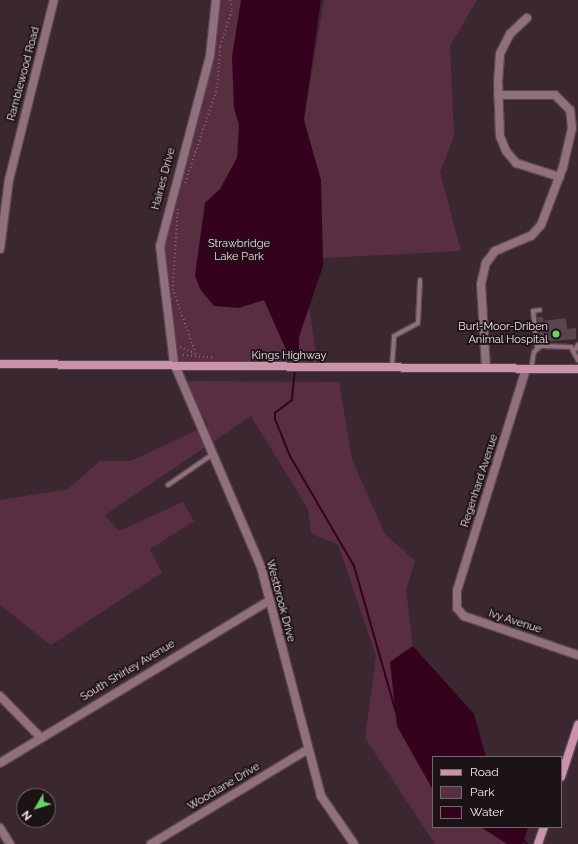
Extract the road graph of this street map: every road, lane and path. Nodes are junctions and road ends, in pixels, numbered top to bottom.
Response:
1 (54, 0) edge
2 (216, 0) edge
3 (230, 0) edge
4 (527, 18) dead end
5 (498, 95) junction
6 (560, 177) junction
7 (181, 189) dead end
8 (178, 205) dead end
9 (0, 249) edge
10 (420, 280) dead end
11 (540, 310) dead end
12 (578, 345) edge
13 (180, 348) dead end
14 (537, 348) junction
15 (575, 350) junction
16 (196, 354) junction
17 (183, 355) dead end
18 (215, 358) dead end
19 (578, 360) edge
20 (0, 364) edge
21 (175, 366) junction
22 (392, 368) junction
23 (486, 368) junction
24 (528, 369) junction
25 (578, 369) edge
26 (213, 454) junction
27 (168, 485) dead end
28 (456, 600) joint
29 (269, 601) junction
30 (578, 655) edge
31 (0, 696) edge
32 (578, 725) edge
33 (40, 737) junction
34 (308, 750) junction
35 (0, 762) edge
36 (562, 774) edge
37 (0, 828) edge
38 (544, 828) edge
39 (156, 843) edge
40 (10, 844) edge
41 (354, 844) edge
42 (538, 844) edge

1 - 9 street, Ramblewood Road
2 - 21 street, Haines Drive
3 - 7 path
4 - 5 street
5 - 6 street
5 - 6 street
6 - 23 street
8 - 16 path
10 - 22 lane
11 - 14 lane
12 - 15 lane
13 - 16 path
14 - 15 lane
14 - 24 lane
15 - 19 lane
16 - 17 path
16 - 18 path
20 - 21 main road, Kings Highway
21 - 22 main road, Kings Highway
21 - 26 street, Westbrook Drive
22 - 23 main road, Kings Highway
23 - 24 main road, Kings Highway
24 - 25 main road, Kings Highway
24 - 28 street, Regenhard Avenue
26 - 27 lane
26 - 29 street, Westbrook Drive
28 - 30 street, Ivy Avenue
29 - 33 street, South Shirley Avenue
29 - 34 street, Westbrook Drive
31 - 33 street
32 - 36 main road
33 - 35 street, South Shirley Avenue
34 - 39 street, Woodlane Drive
34 - 41 street, Westbrook Drive
37 - 40 street
38 - 42 main road

